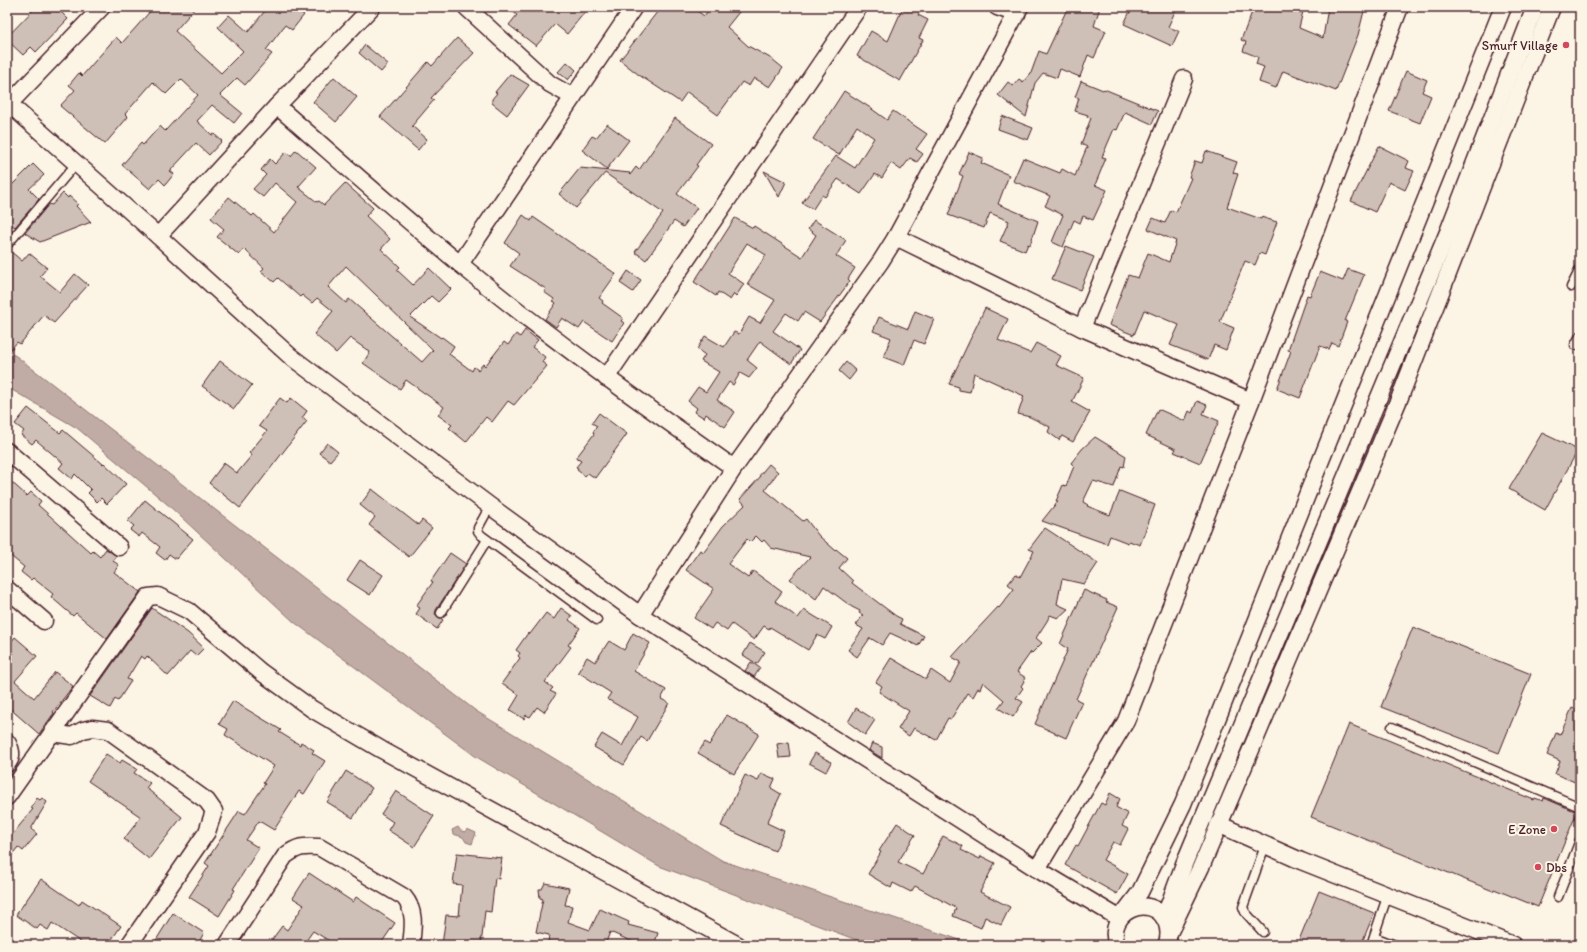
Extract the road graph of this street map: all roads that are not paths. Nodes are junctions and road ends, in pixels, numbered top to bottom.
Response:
1 (102, 7) edge
2 (372, 7) edge
3 (466, 7) edge
4 (634, 7) edge
5 (859, 7) edge
6 (997, 7) edge
7 (1400, 7) edge
8 (1502, 7) edge
9 (1535, 7) edge
10 (1552, 7) edge
11 (1019, 10) edge
12 (1184, 79) dead end
13 (574, 97) junction
14 (8, 103) edge
15 (277, 106) junction
16 (76, 164) junction
17 (158, 236) junction
18 (896, 237) junction
19 (7, 245) edge
20 (460, 264) junction
21 (1580, 269) edge
22 (1571, 286) dead end
23 (1082, 328) junction
24 (1580, 336) edge
25 (1575, 345) dead end
26 (606, 378) junction
27 (1251, 401) junction
28 (7, 451) edge
29 (734, 468) junction
30 (490, 506) junction
31 (487, 540) junction
32 (119, 547) dead end
33 (7, 589) edge
34 (441, 613) dead end
35 (640, 615) junction
36 (597, 620) dead end
37 (44, 621) dead end
38 (1392, 727) dead end
39 (52, 733) junction
40 (7, 742) edge
41 (7, 764) edge
42 (7, 797) edge
43 (1580, 807) edge
44 (1218, 824) junction
45 (1580, 840) edge
46 (1265, 846) junction
47 (1037, 869) junction
48 (1387, 897) junction
49 (1558, 897) dead end
50 (1122, 916) junction
51 (1164, 918) junction
52 (1263, 932) dead end
53 (1374, 937) junction
54 (1167, 939) edge
55 (130, 945) edge
56 (228, 945) edge
57 (411, 945) edge
58 (738, 945) edge
59 (1117, 945) edge
60 (1371, 945) edge
61 (1395, 945) edge
62 (1513, 945) edge

1 - 14 street
2 - 15 street
3 - 13 street
4 - 13 street
5 - 26 street
6 - 11 street
7 - 27 street
8 - 50 street
9 - 51 street
10 - 44 street
11 - 18 street
12 - 23 street
13 - 20 street
14 - 16 street
15 - 17 street
15 - 20 street
16 - 17 street
16 - 19 lane
17 - 30 street
18 - 23 street
18 - 29 street
20 - 26 street
21 - 22 lane
23 - 27 street
24 - 25 lane
26 - 29 street
27 - 47 street
28 - 32 street
29 - 35 street
30 - 31 lane
30 - 35 street
31 - 34 lane
31 - 36 lane
33 - 37 street
35 - 47 street
38 - 43 lane
39 - 42 street
39 - 55 street
39 - 58 street
40 - 41 street
44 - 46 street
44 - 54 street
45 - 49 lane
46 - 48 street
46 - 52 lane
47 - 50 street
48 - 53 lane
48 - 62 street
50 - 51 street
50 - 59 street
51 - 54 street
53 - 60 lane
53 - 61 lane
56 - 57 street

